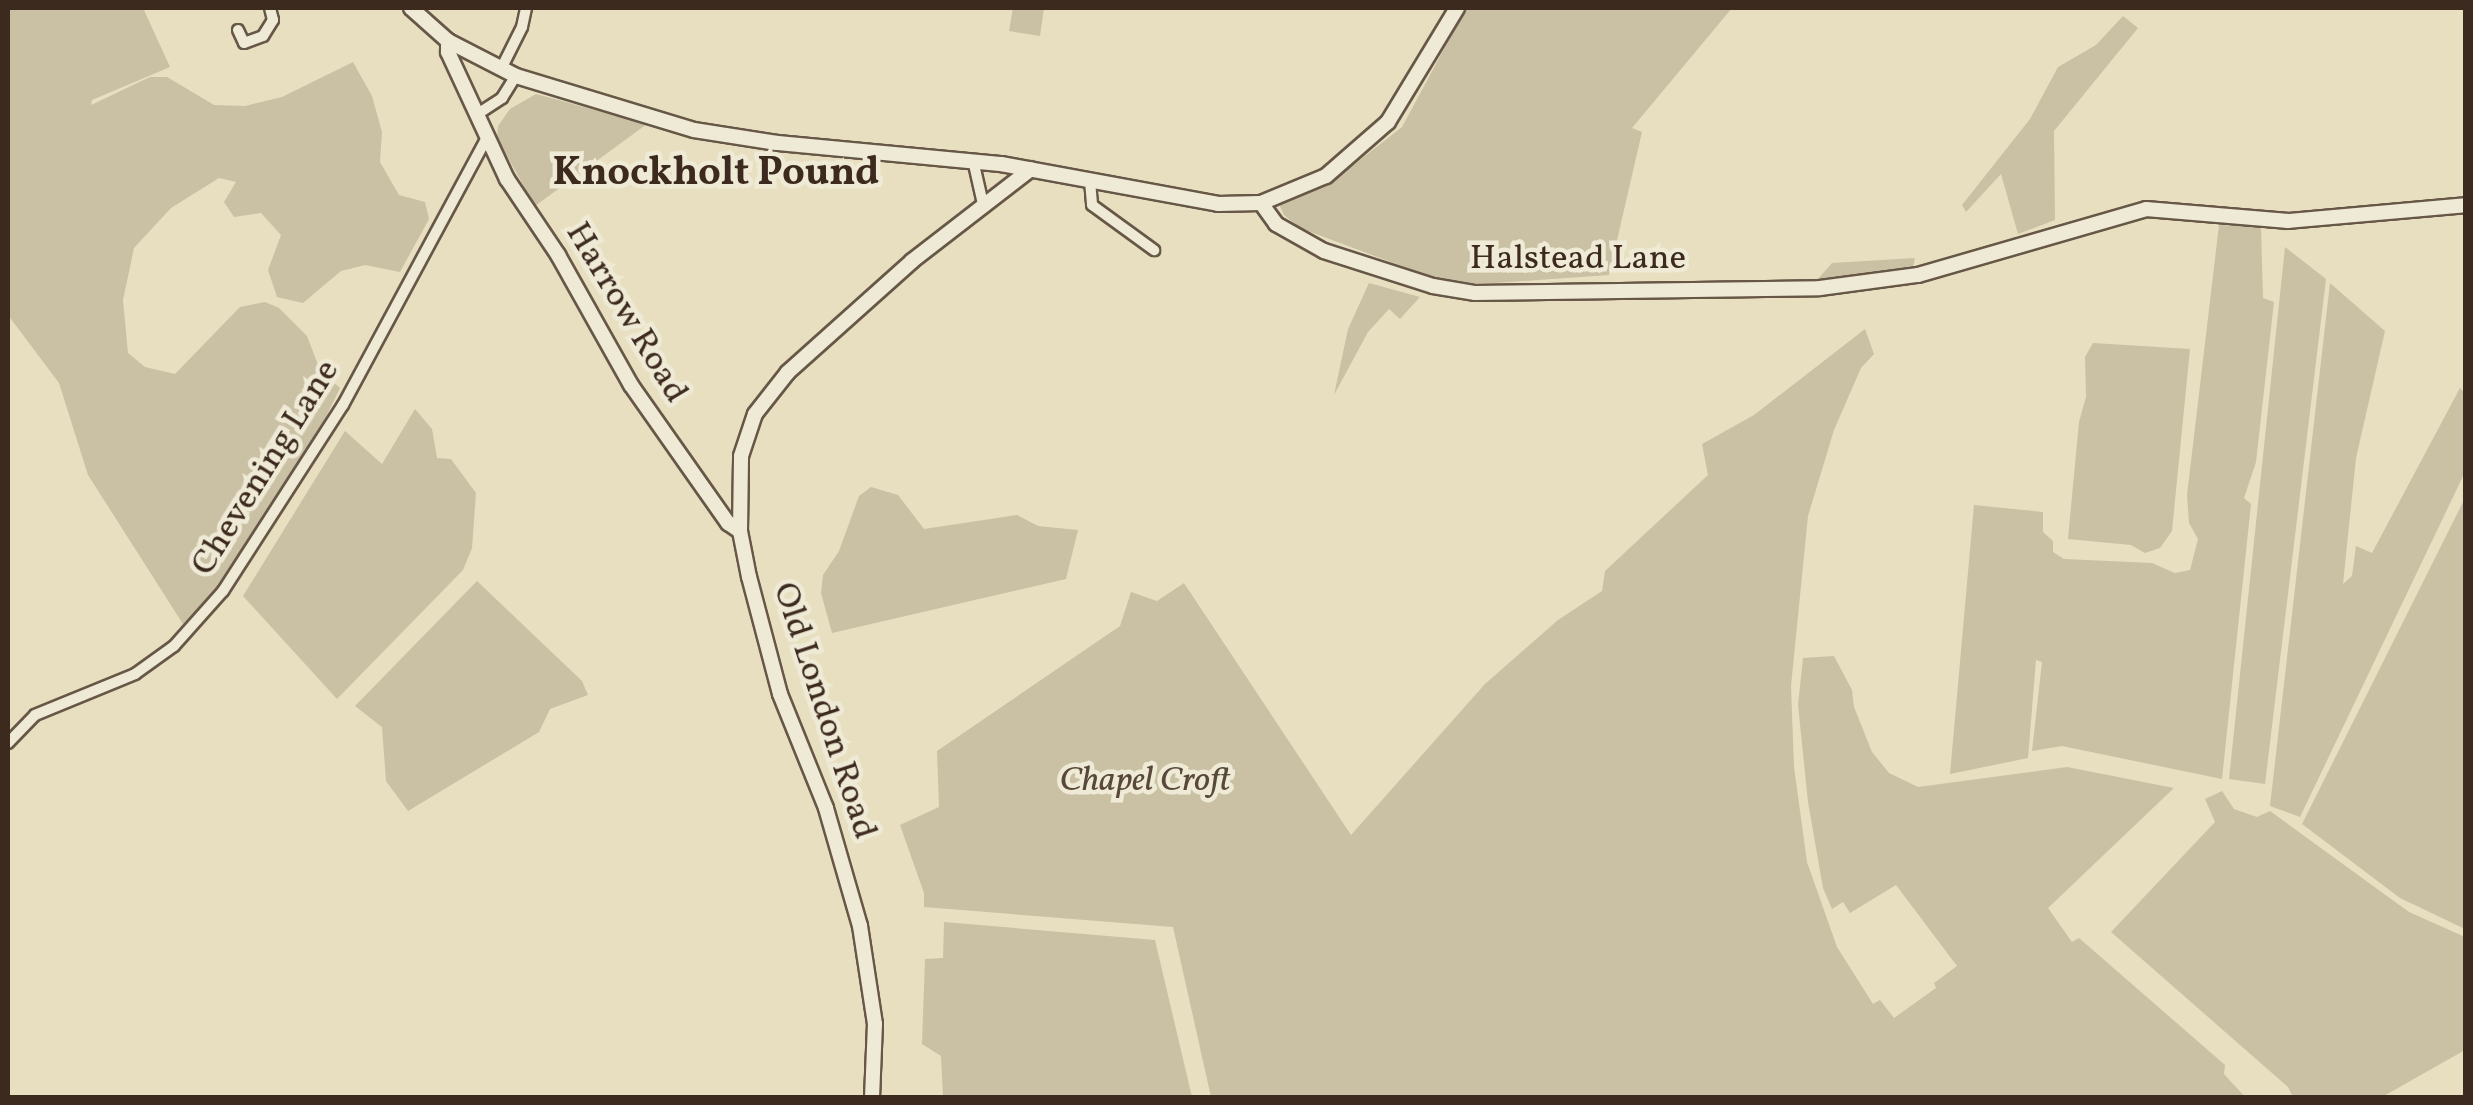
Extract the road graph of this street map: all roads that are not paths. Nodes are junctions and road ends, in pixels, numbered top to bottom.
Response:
1 (270, 8) edge
2 (410, 8) edge
3 (526, 8) edge
4 (1457, 8) edge
5 (238, 30) dead end
6 (448, 41) junction
7 (501, 70) junction
8 (516, 76) junction
9 (476, 115) junction
10 (486, 139) junction
11 (973, 160) junction
12 (1031, 169) junction
13 (1090, 181) junction
14 (983, 204) junction
15 (1261, 204) junction
16 (2466, 206) edge
17 (1154, 250) dead end
18 (738, 489) junction
19 (712, 498) junction
20 (740, 531) junction
21 (8, 743) edge
22 (872, 1098) edge

1 - 5 street
2 - 6 street
3 - 7 street
4 - 15 street
6 - 7 street
6 - 9 street, Harrow Road
7 - 8 street
8 - 9 street
8 - 11 street
9 - 10 street, Harrow Road
10 - 19 street, Harrow Road
10 - 21 street, Chevening Lane
11 - 12 street
11 - 14 street
12 - 13 street
12 - 14 street, Old London Road
13 - 15 street
13 - 17 street
14 - 18 street, Old London Road
15 - 16 street, Halstead Lane
18 - 19 street
18 - 20 street, Old London Road
19 - 20 street, Harrow Road
20 - 22 street, Old London Road

